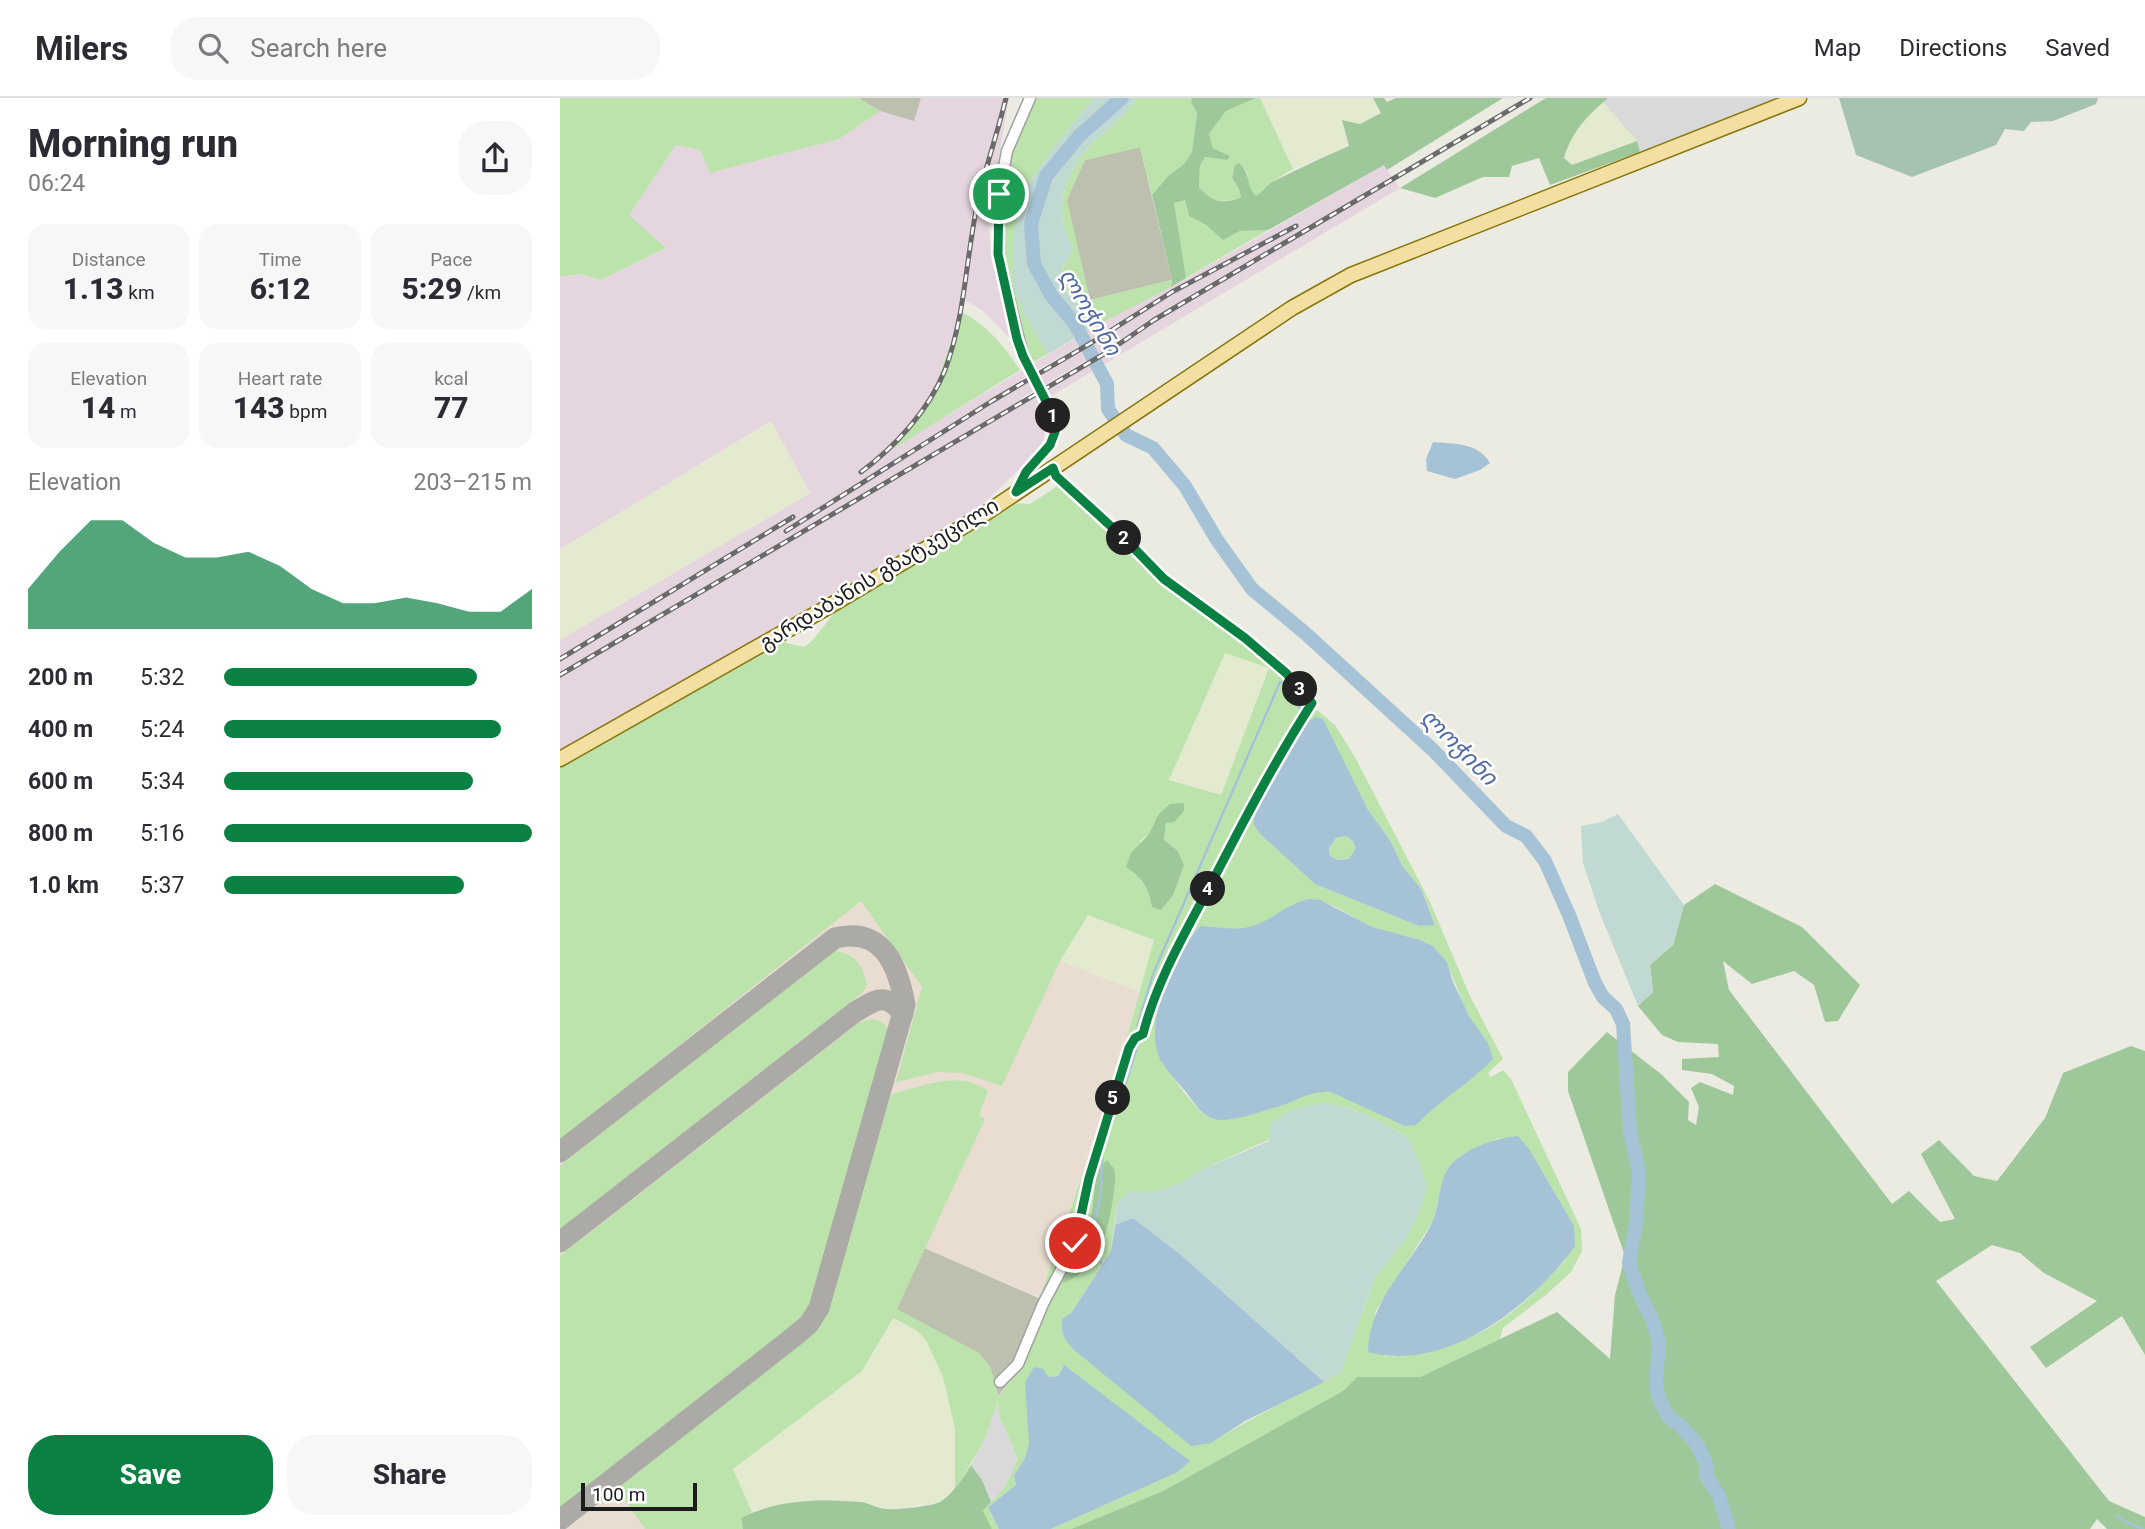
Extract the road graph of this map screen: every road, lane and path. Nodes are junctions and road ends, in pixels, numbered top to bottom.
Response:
1 (1030, 98) edge
2 (1799, 98) edge
3 (1053, 468) junction
4 (1016, 492) junction
5 (560, 759) edge
6 (1000, 1382) dead end

1 - 4 street
2 - 3 main road, გარდაბანის გზატკეცილი
3 - 4 main road, გარდაბანის გზატკეცილი
3 - 6 street
4 - 5 main road, გარდაბანის გზატკეცილი

